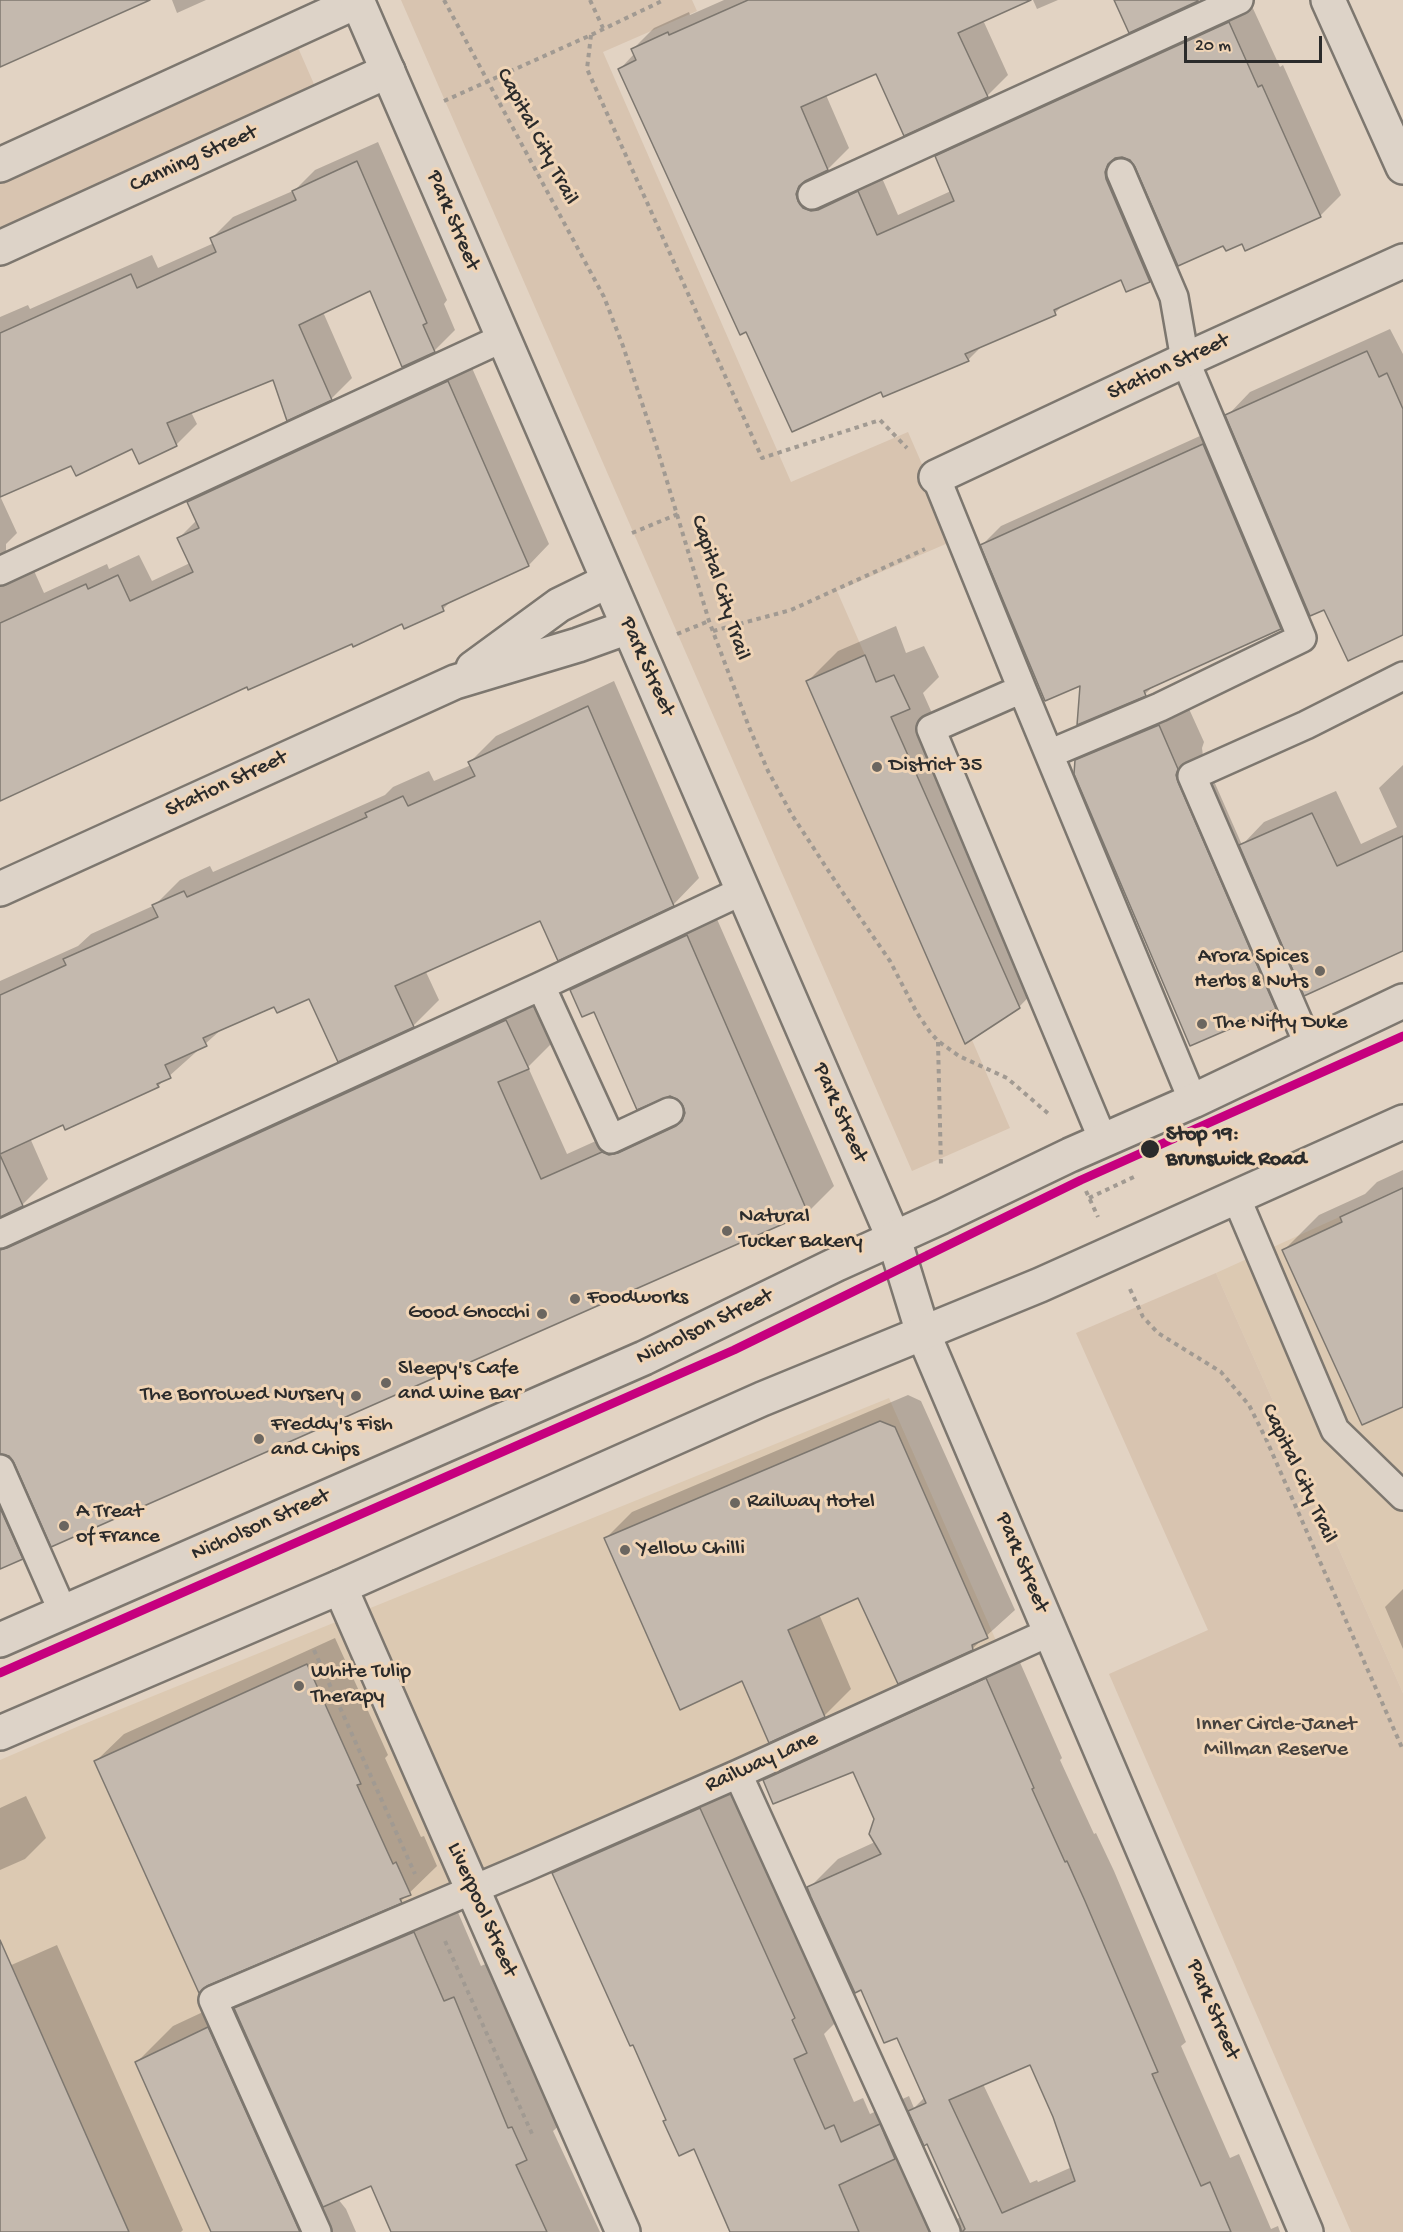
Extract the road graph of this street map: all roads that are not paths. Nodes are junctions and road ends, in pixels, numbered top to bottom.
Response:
1 (1239, 0) edge
2 (1328, 0) edge
3 (358, 1) edge
4 (388, 71) junction
5 (0, 165) edge
6 (1403, 167) edge
7 (1121, 173) dead end
8 (812, 195) dead end
9 (0, 248) edge
10 (1403, 261) edge
11 (503, 338) junction
12 (1185, 360) junction
13 (936, 477) joint
14 (0, 571) edge
15 (608, 580) junction
16 (628, 627) junction
17 (1403, 676) edge
18 (455, 681) junction
19 (1022, 689) junction
20 (1048, 754) junction
21 (0, 889) edge
22 (742, 891) junction
23 (542, 986) junction
24 (1403, 1001) edge
25 (1309, 1046) junction
26 (1193, 1101) junction
27 (669, 1112) dead end
28 (1403, 1122) edge
29 (1103, 1140) junction
30 (1236, 1197) junction
31 (0, 1234) edge
32 (894, 1239) junction
33 (923, 1333) junction
34 (0, 1469) edge
35 (1403, 1496) edge
36 (340, 1587) junction
37 (63, 1612) junction
38 (1050, 1632) junction
39 (0, 1640) edge
40 (0, 1733) edge
41 (738, 1774) junction
42 (472, 1891) junction
43 (317, 2232) edge
44 (623, 2232) edge
45 (946, 2232) edge
46 (1306, 2232) edge

1 - 8 lane
2 - 6 street
3 - 4 street, Park Street
3 - 5 street
4 - 9 street, Canning Street
4 - 11 street, Park Street
7 - 12 lane
10 - 12 street, Station Street
11 - 14 lane
11 - 15 street, Park Street
12 - 13 street, Station Street
12 - 20 lane
13 - 19 lane
15 - 16 street, Park Street
15 - 18 street, Station Street
16 - 18 street, Station Street
16 - 22 street, Park Street
17 - 25 lane
18 - 21 street, Station Street
19 - 20 lane
19 - 29 lane
20 - 26 lane
22 - 23 lane
22 - 32 street, Park Street
23 - 27 lane
23 - 31 lane
24 - 25 street, Nicholson Street
25 - 26 street, Nicholson Street
26 - 29 street, Nicholson Street
28 - 30 street
29 - 32 street, Nicholson Street
30 - 33 street
30 - 35 lane
32 - 33 street, Park Street
32 - 37 street, Nicholson Street
33 - 36 street
33 - 38 street, Park Street
34 - 37 lane
36 - 40 street
36 - 42 street, Liverpool Street
37 - 39 street, Nicholson Street
38 - 41 lane, Railway Lane
38 - 46 street, Park Street
41 - 42 lane, Railway Lane
41 - 45 lane
42 - 43 lane, Railway Lane
42 - 44 street, Liverpool Street

